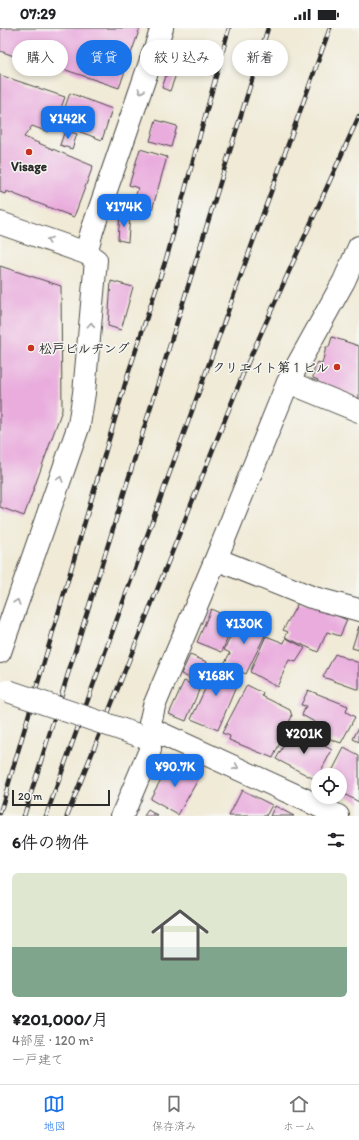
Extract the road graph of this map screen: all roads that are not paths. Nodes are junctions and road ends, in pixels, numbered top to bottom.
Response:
1 (162, 28) edge
2 (0, 223) edge
3 (359, 247) edge
4 (86, 254) junction
5 (288, 382) junction
6 (359, 411) edge
7 (216, 559) junction
8 (359, 610) edge
9 (0, 652) edge
10 (8, 691) dead end
11 (144, 732) junction
12 (122, 816) edge
13 (338, 816) edge

1 -> 4 street
4 -> 2 street
3 - 5 street
9 -> 4 street
5 - 6 street
5 - 7 street
7 - 8 street
7 - 11 street
10 - 11 street, bridge
11 - 12 street
11 -> 13 street

